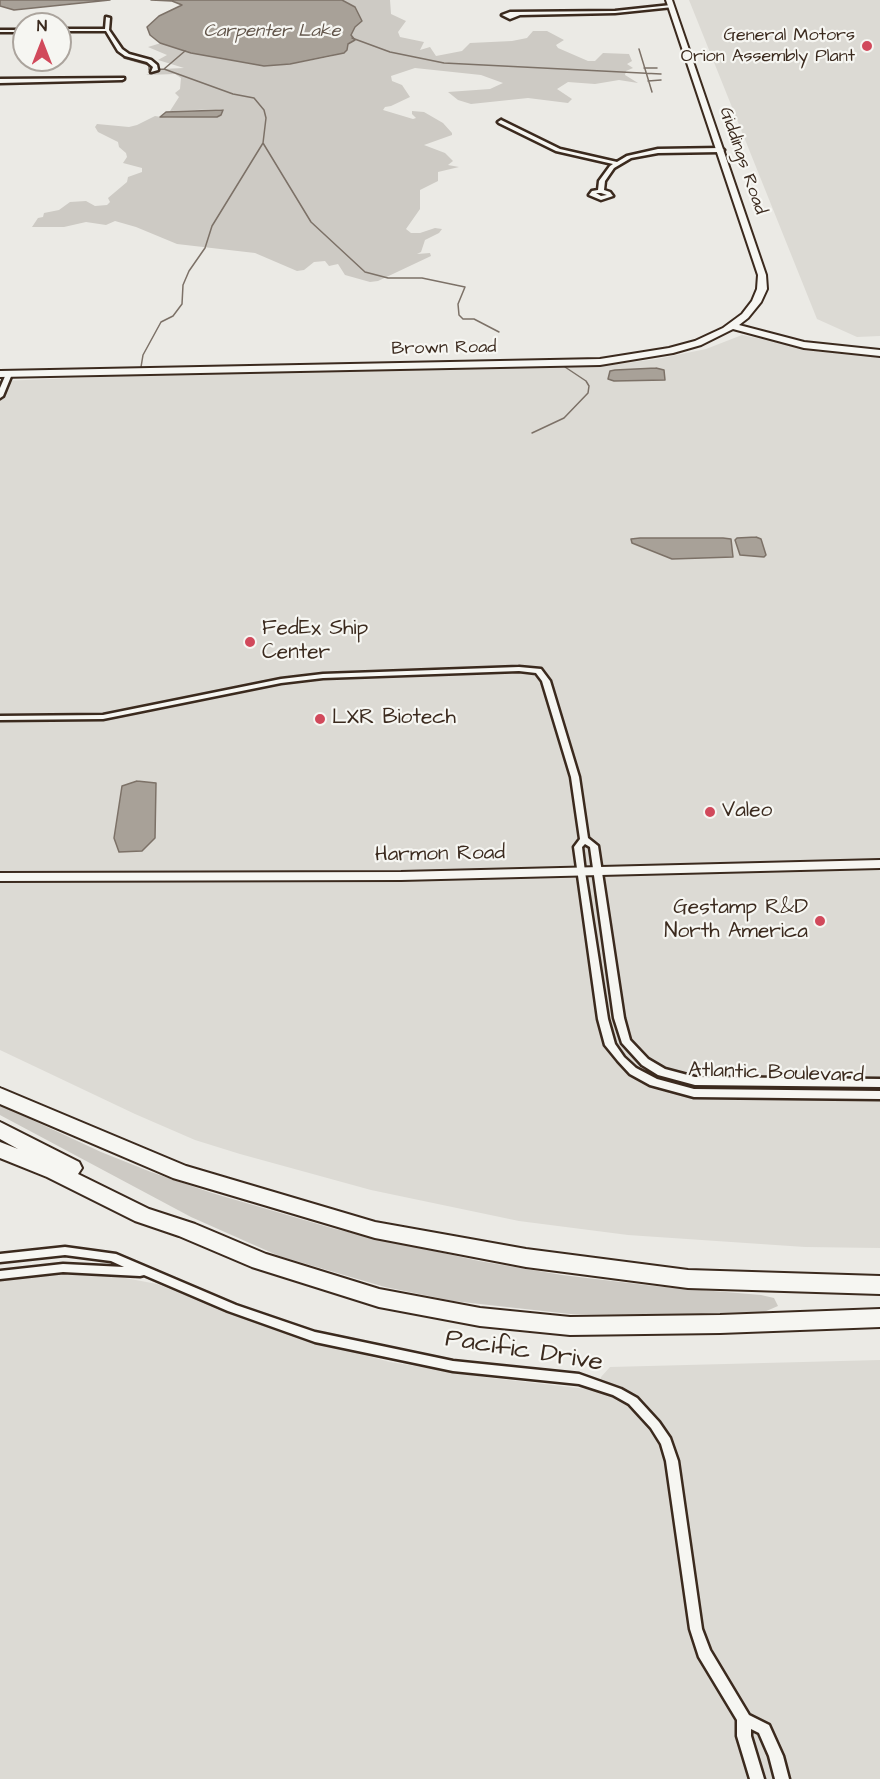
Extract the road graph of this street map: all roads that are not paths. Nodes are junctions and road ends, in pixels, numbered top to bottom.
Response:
1 (670, 3) edge
2 (518, 14) dead end
3 (108, 18) dead end
4 (72, 30) edge
5 (107, 30) junction
6 (153, 71) dead end
7 (122, 79) dead end
8 (0, 81) edge
9 (501, 122) dead end
10 (720, 150) junction
11 (616, 163) junction
12 (601, 191) dead end
13 (733, 326) junction
14 (880, 352) edge
15 (4, 374) edge
16 (0, 396) edge
17 (0, 718) edge
18 (584, 839) junction
19 (880, 864) edge
20 (596, 871) junction
21 (581, 872) junction
22 (0, 877) edge
23 (880, 1083) edge
24 (0, 1095) edge
25 (880, 1095) edge
26 (0, 1130) edge
27 (0, 1150) edge
28 (187, 1230) junction
29 (0, 1258) edge
30 (145, 1273) junction
31 (0, 1275) edge
32 (880, 1285) edge
33 (880, 1318) edge
34 (744, 1719) junction
35 (757, 1779) edge
36 (782, 1779) edge

1 - 2 street
1 - 10 main road, Giddings Road
3 - 5 street
4 - 5 street
5 - 6 street
7 - 8 street
9 - 11 street
10 - 11 street
10 - 13 main road, Giddings Road
11 - 12 street
13 - 14 main road
13 - 15 main road, Brown Road
15 - 16 street
17 - 18 street
18 - 20 street, Atlantic Boulevard
18 - 21 street, Atlantic Boulevard
19 - 20 street, Harmon Road
20 - 21 street, Harmon Road
20 - 23 street, Atlantic Boulevard
21 - 22 street, Harmon Road
21 - 25 street, Atlantic Boulevard
24 - 32 highway
26 - 28 highway
27 - 28 highway
28 - 33 highway
29 - 30 street, Pacific Drive
30 - 31 street, Pacific Drive
30 - 34 street, Pacific Drive
34 - 35 street, Pacific Drive
34 - 36 street, Pacific Drive

